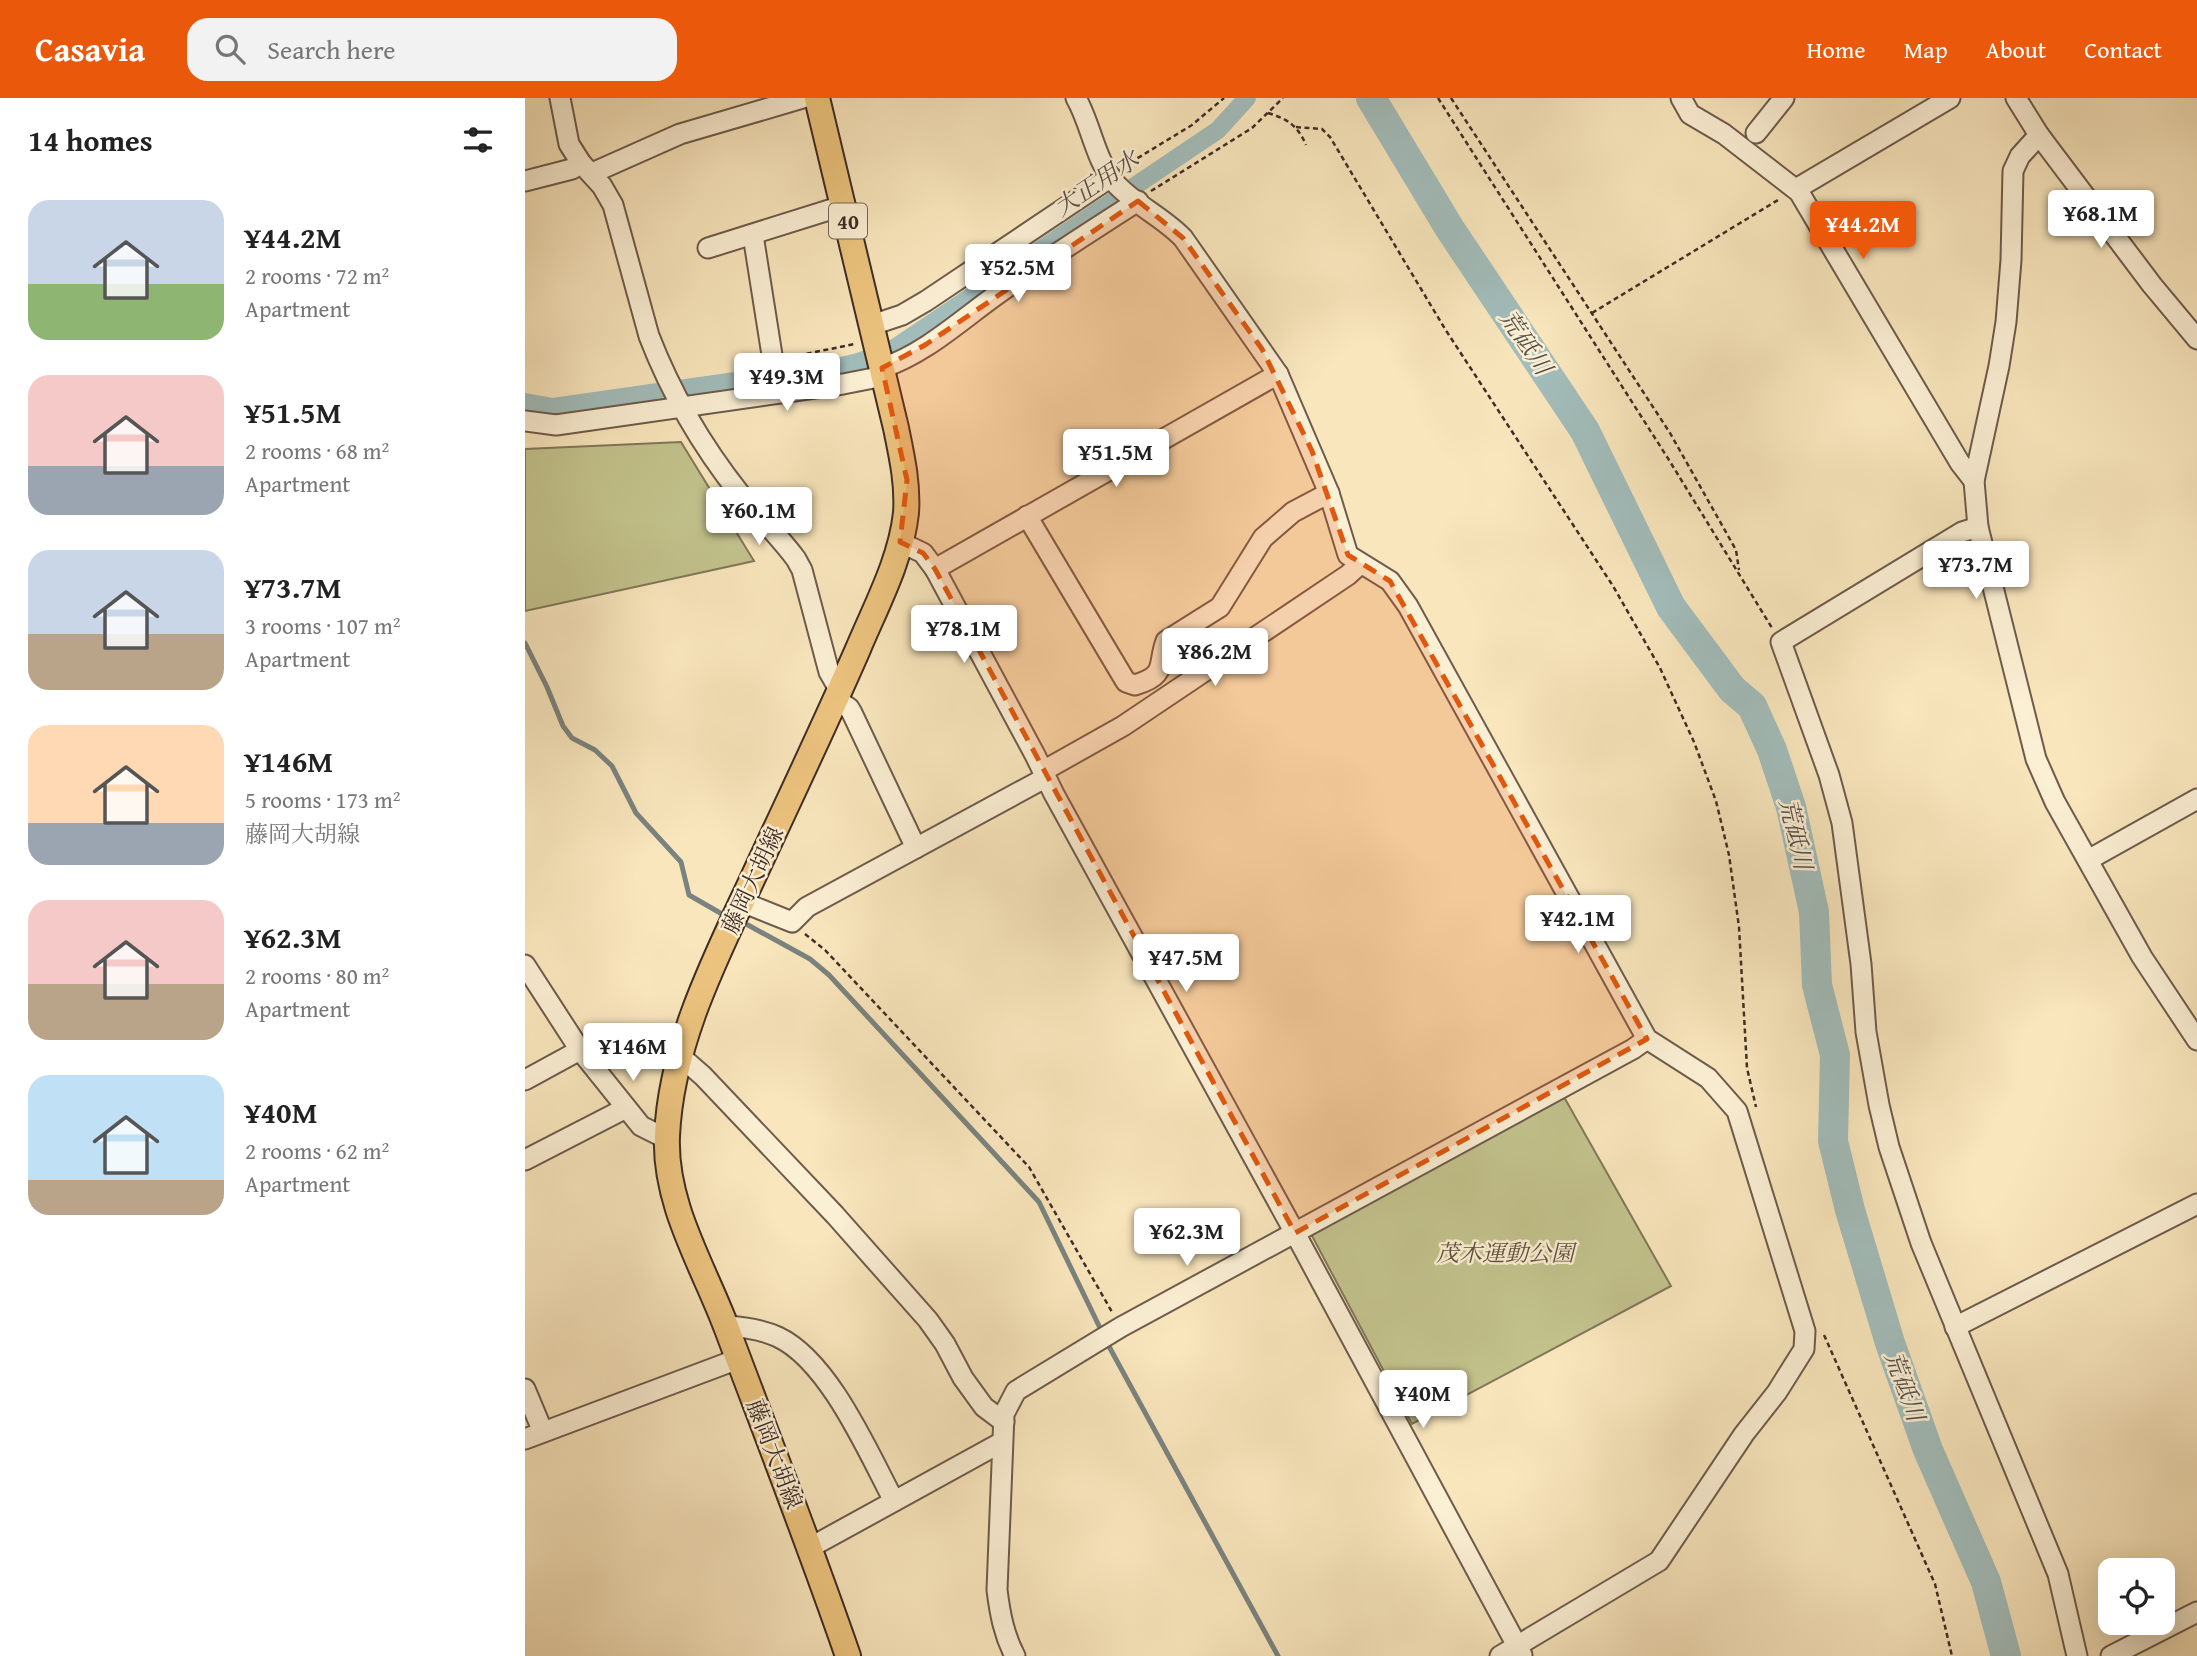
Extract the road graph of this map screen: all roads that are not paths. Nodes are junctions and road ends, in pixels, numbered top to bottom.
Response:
1 (560, 98) edge
2 (803, 98) edge
3 (817, 98) edge
4 (1076, 98) edge
5 (1681, 98) edge
6 (1784, 98) edge
7 (1950, 98) edge
8 (2016, 98) edge
9 (1756, 133) dead end
10 (2039, 135) junction
11 (587, 169) junction
12 (1112, 179) junction
13 (525, 181) edge
14 (1795, 189) junction
15 (1134, 200) junction
16 (845, 205) junction
17 (753, 235) junction
18 (708, 248) dead end
19 (2197, 339) edge
20 (878, 353) junction
21 (772, 355) road end
22 (1278, 374) junction
23 (680, 405) junction
24 (525, 421) edge
25 (1974, 481) junction
26 (1329, 492) junction
27 (1027, 516) junction
28 (1978, 527) junction
29 (900, 542) junction
30 (1360, 564) junction
31 (935, 569) junction
32 (838, 695) junction
33 (1044, 774) junction
34 (2197, 799) edge
35 (916, 848) junction
36 (2088, 860) junction
37 (742, 902) junction
38 (525, 965) edge
39 (1647, 1039) junction
40 (2197, 1040) edge
41 (580, 1050) junction
42 (679, 1055) junction
43 (525, 1080) edge
44 (627, 1108) junction
45 (667, 1139) junction
46 (525, 1160) edge
47 (2197, 1204) edge
48 (1295, 1233) junction
49 (726, 1326) junction
50 (1955, 1327) junction
51 (738, 1359) junction
52 (525, 1389) edge
53 (1004, 1422) junction
54 (534, 1435) edge
55 (1002, 1442) junction
56 (894, 1501) junction
57 (811, 1547) junction
58 (2197, 1612) edge
59 (1520, 1650) edge
60 (848, 1656) edge
61 (1015, 1656) edge
62 (1500, 1656) edge
63 (2077, 1656) edge
64 (2111, 1656) edge

1 - 11 street
2 - 11 street
3 - 16 main road, 藤岡大胡線 / 40
4 - 12 street
5 - 14 street
6 - 9 street
7 - 14 street
8 - 10 street
10 - 19 street
10 - 25 street
11 - 13 street
11 - 23 street
12 - 15 street
12 - 20 street
14 - 25 street
15 - 20 street
15 - 22 street
16 - 17 street
16 - 20 main road, 藤岡大胡線 / 40
17 - 18 street
17 - 21 street
20 - 23 street
20 - 29 main road, 藤岡大胡線 / 40
22 - 26 street
22 - 27 street
23 - 24 street
23 - 32 street
25 - 28 street
26 - 27 street
26 - 30 street
27 - 31 street
28 - 36 street
28 - 50 street
29 - 31 street
29 - 32 main road, 藤岡大胡線 / 40
30 - 33 street
30 - 39 street
31 - 33 street
32 - 35 street
32 - 37 main road, 藤岡大胡線 / 40
33 - 35 street
33 - 48 street
34 - 36 street
35 - 37 street
36 - 40 street
37 - 42 main road, 藤岡大胡線 / 40
38 - 41 street
39 - 48 street
39 - 59 street
41 - 43 street
41 - 44 street
42 - 45 main road, 藤岡大胡線 / 40
42 - 53 street
44 - 45 street
44 - 46 street
45 - 49 main road, 藤岡大胡線 / 40
47 - 50 street
48 - 53 street
48 - 59 street
49 - 51 main road, 藤岡大胡線 / 40
49 - 56 street
50 - 63 street
51 - 54 street
51 - 57 main road, 藤岡大胡線 / 40
52 - 54 street
53 - 55 street
55 - 56 street
55 - 61 street
56 - 57 street
57 - 60 main road, 藤岡大胡線 / 40
58 - 64 street
59 - 62 street

